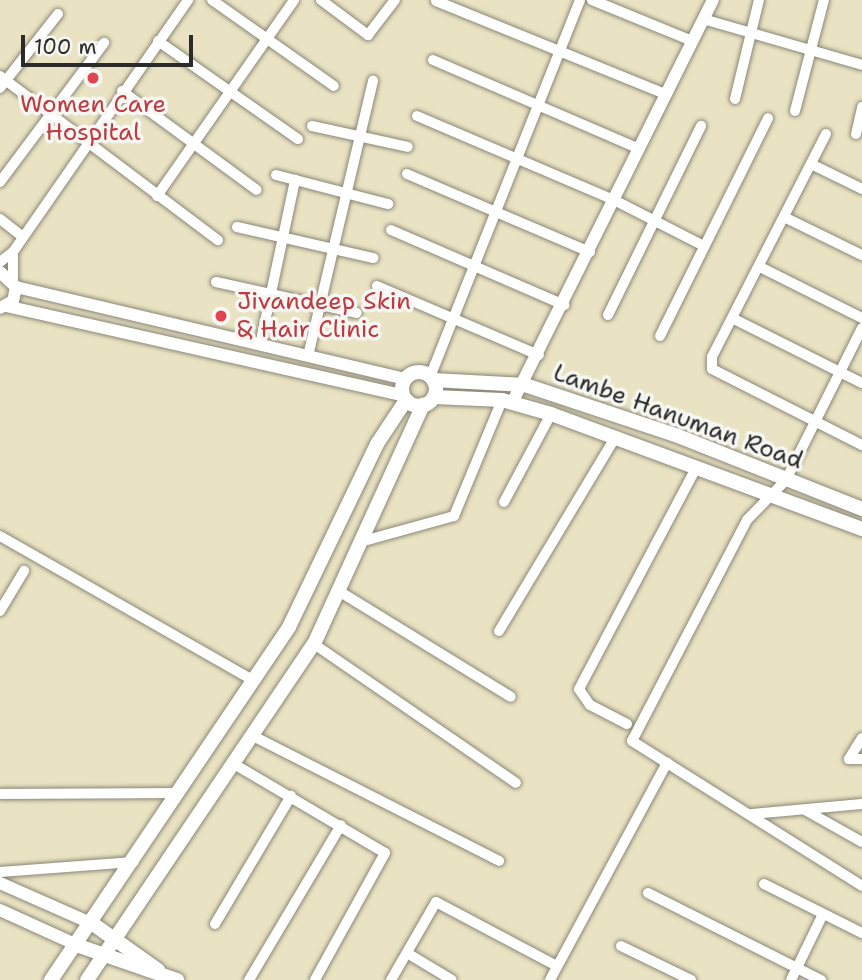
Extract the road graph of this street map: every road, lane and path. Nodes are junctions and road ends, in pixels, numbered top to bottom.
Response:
1 (188, 0) edge
2 (212, 0) edge
3 (294, 0) edge
4 (321, 0) edge
5 (395, 0) edge
6 (580, 0) edge
7 (592, 0) edge
8 (713, 0) edge
9 (759, 0) edge
10 (824, 0) edge
11 (436, 1) edge
12 (58, 14) dead end
13 (704, 19) junction
14 (748, 34) junction
15 (266, 38) junction
16 (158, 41) junction
17 (692, 41) junction
18 (104, 43) dead end
19 (811, 50) junction
20 (561, 52) junction
21 (433, 60) dead end
22 (862, 65) edge
23 (373, 81) dead end
24 (2, 82) edge
25 (334, 86) dead end
26 (122, 91) junction
27 (229, 91) junction
28 (665, 94) junction
29 (735, 99) dead end
30 (540, 104) junction
31 (862, 107) edge
32 (795, 111) dead end
33 (50, 115) junction
34 (417, 117) dead end
35 (768, 118) dead end
36 (312, 126) dead end
37 (701, 126) dead end
38 (826, 134) dead end
39 (856, 134) dead end
40 (360, 136) junction
41 (298, 139) dead end
42 (84, 142) junction
43 (193, 143) junction
44 (408, 147) dead end
45 (640, 149) junction
46 (518, 159) junction
47 (811, 163) junction
48 (407, 174) dead end
49 (276, 175) dead end
50 (295, 180) junction
51 (0, 182) edge
52 (862, 189) edge
53 (257, 190) dead end
54 (346, 194) junction
55 (158, 196) junction
56 (616, 201) junction
57 (388, 204) dead end
58 (496, 211) junction
59 (785, 217) junction
60 (0, 219) edge
61 (654, 221) junction
62 (237, 227) dead end
63 (391, 230) dead end
64 (22, 236) junction
65 (283, 237) junction
66 (218, 240) dead end
67 (704, 246) junction
68 (334, 248) junction
69 (13, 252) junction
70 (590, 252) junction
71 (862, 255) edge
72 (374, 258) dead end
73 (0, 262) edge
74 (475, 265) junction
75 (760, 267) junction
76 (0, 272) edge
77 (216, 282) dead end
78 (14, 283) junction
79 (377, 286) dead end
80 (271, 294) junction
81 (320, 304) junction
82 (564, 305) junction
83 (3, 307) edge
84 (357, 313) dead end
85 (608, 315) dead end
86 (862, 318) edge
87 (453, 319) junction
88 (734, 319) junction
89 (862, 328) edge
90 (660, 336) dead end
91 (260, 345) junction
92 (540, 355) junction
93 (308, 356) junction
94 (841, 372) junction
95 (431, 378) junction
96 (405, 379) junction
97 (862, 383) edge
98 (525, 386) junction
99 (405, 398) junction
100 (428, 401) junction
101 (507, 401) junction
102 (551, 414) junction
103 (816, 423) junction
104 (616, 436) junction
105 (862, 445) edge
106 (697, 466) junction
107 (786, 481) junction
108 (766, 494) junction
109 (504, 502) dead end
110 (862, 509) edge
111 (862, 529) edge
112 (0, 536) edge
113 (367, 540) junction
114 (24, 571) dead end
115 (342, 593) junction
116 (0, 611) edge
117 (499, 631) dead end
118 (314, 644) junction
119 (254, 681) junction
120 (511, 697) dead end
121 (627, 724) dead end
122 (253, 736) junction
123 (862, 738) edge
124 (862, 759) edge
125 (667, 763) junction
126 (234, 764) junction
127 (516, 783) dead end
128 (180, 793) junction
129 (0, 794) edge
130 (291, 796) junction
131 (862, 804) edge
132 (803, 809) junction
133 (752, 814) junction
134 (341, 825) junction
135 (862, 842) edge
136 (499, 860) dead end
137 (135, 862) junction
138 (0, 872) edge
139 (0, 883) edge
140 (764, 884) dead end
141 (862, 886) edge
142 (648, 893) dead end
143 (0, 910) edge
144 (823, 914) junction
145 (93, 924) junction
146 (215, 924) dead end
147 (862, 933) edge
148 (118, 938) junction
149 (79, 946) junction
150 (621, 946) dead end
151 (407, 953) junction
152 (104, 959) junction
153 (557, 966) junction
154 (797, 968) junction
155 (159, 971) junction
156 (51, 980) edge
157 (87, 980) edge
158 (177, 980) edge
159 (249, 980) edge
160 (315, 980) edge
161 (391, 980) edge
162 (452, 980) edge
163 (550, 980) edge
164 (691, 980) edge
165 (791, 980) edge
166 (821, 980) edge

1 - 16 street
2 - 15 street
3 - 15 street
4 - 5 street
6 - 20 street
7 - 17 street
8 - 13 street
9 - 14 street
10 - 19 street
11 - 20 street
12 - 24 street
13 - 14 street
13 - 17 street
14 - 19 street
14 - 29 street
15 - 25 street
15 - 27 street
16 - 26 street
16 - 27 street
17 - 28 street
18 - 33 street
19 - 22 street
19 - 32 street
20 - 28 street
20 - 30 street
21 - 30 street
23 - 40 street
24 - 33 street
26 - 42 street
26 - 43 street
27 - 41 street
27 - 43 street
28 - 45 street
30 - 45 street
30 - 46 street
31 - 39 street
33 - 42 street
33 - 51 street
34 - 46 street
35 - 67 street
36 - 40 street
37 - 61 street
38 - 47 street
40 - 44 street
40 - 54 street
42 - 55 street
42 - 64 street
43 - 53 street
43 - 55 street
45 - 56 street
46 - 56 street
46 - 58 street
47 - 52 street
47 - 59 street
48 - 58 street
49 - 50 street
50 - 54 street
50 - 65 street
54 - 57 street
54 - 68 street
55 - 66 street
56 - 61 street
56 - 70 street
58 - 70 street
58 - 74 street
59 - 71 street
59 - 75 street
60 - 64 street
61 - 67 street
61 - 85 street
62 - 65 street
63 - 74 street
64 - 69 street
65 - 68 street
65 - 80 street
67 - 90 street
68 - 72 street
68 - 81 street
69 - 73 street
69 - 78 street
70 - 82 street
74 - 82 street
74 - 87 street
75 - 86 street
75 - 88 street
76 - 78 street
77 - 80 street
78 - 83 street
78 - 91 street
79 - 87 street
80 - 81 street
80 - 91 street
81 - 84 street
81 - 93 street
82 - 92 street
83 - 99 street
87 - 92 street
87 - 95 street
88 - 94 street
88 - 103 street
89 - 94 street
91 - 93 street
92 - 98 street
93 - 96 street
94 - 97 street
94 - 103 street
95 - 96 main road, Lambe Hanuman Road
95 - 98 main road, Lambe Hanuman Road
95 - 100 main road
96 - 99 main road
98 - 101 street
98 - 107 main road, Lambe Hanuman Road
99 - 100 main road, Lambe Hanuman Road
99 - 119 main road
100 - 101 main road, Lambe Hanuman Road
100 - 113 main road
101 - 102 main road, Lambe Hanuman Road
101 - 113 street
102 - 104 main road, Lambe Hanuman Road
102 - 109 street
103 - 105 street
103 - 107 street
104 - 106 main road, Lambe Hanuman Road
104 - 117 street
106 - 108 main road, Lambe Hanuman Road
106 - 121 street
107 - 108 street
107 - 110 main road, Lambe Hanuman Road
108 - 111 main road, Lambe Hanuman Road
108 - 125 street
112 - 119 street
113 - 115 main road
114 - 116 street
115 - 118 main road
115 - 120 street
118 - 122 main road
118 - 127 street
119 - 128 main road
122 - 126 main road
122 - 136 street
123 - 124 street
125 - 133 street
125 - 153 street
126 - 130 street
126 - 148 main road
128 - 129 street
128 - 137 main road
130 - 134 street
130 - 146 street
131 - 132 street
132 - 133 street
132 - 135 street
133 - 141 street
134 - 159 street
134 - 160 street
137 - 138 street
137 - 145 main road
139 - 145 street
140 - 144 street
142 - 154 street
143 - 149 street
144 - 147 street
144 - 154 street
145 - 148 main road
145 - 149 main road
148 - 152 main road
148 - 155 main road
149 - 152 main road
149 - 156 main road
150 - 164 street
151 - 153 street
151 - 161 street
151 - 162 street
152 - 155 main road
152 - 157 main road
153 - 163 street
154 - 165 street
154 - 166 street
155 - 158 main road

